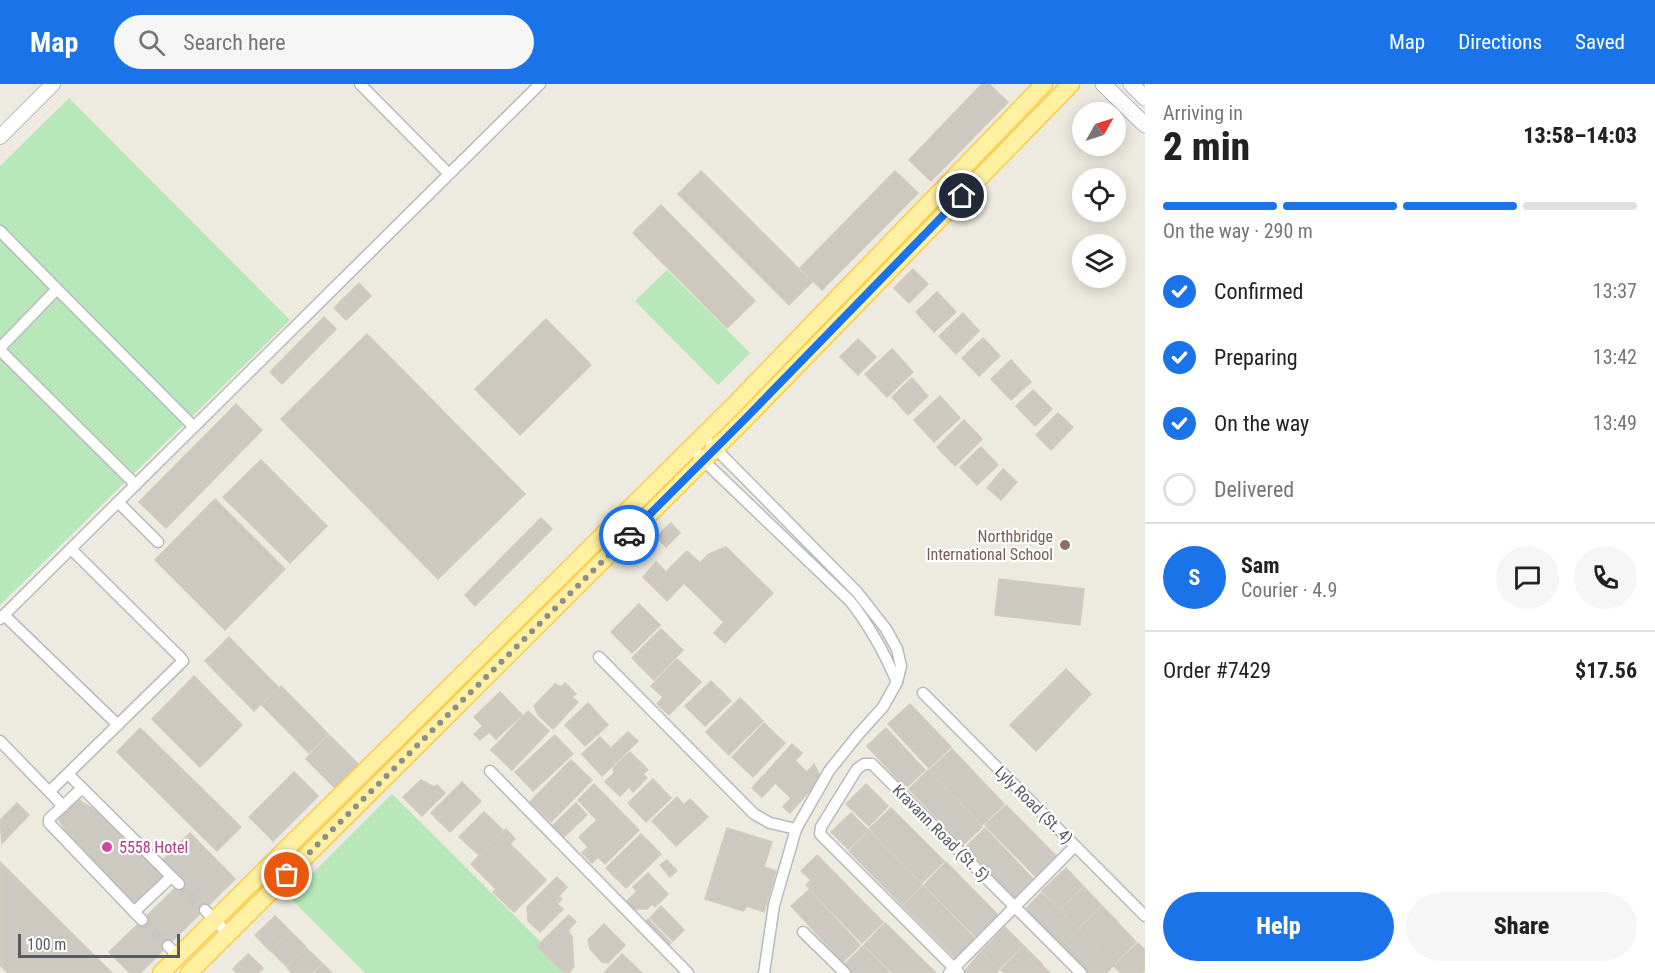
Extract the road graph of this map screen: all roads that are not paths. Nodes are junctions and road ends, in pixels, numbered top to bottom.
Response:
1 (360, 84) edge
2 (540, 84) edge
3 (1044, 84) edge
4 (1071, 84) edge
5 (1103, 84) edge
6 (1131, 84) edge
7 (47, 86) edge
8 (1145, 98) edge
9 (1145, 126) edge
10 (0, 137) edge
11 (449, 174) junction
12 (0, 231) edge
13 (57, 289) junction
14 (0, 349) edge
15 (194, 427) junction
16 (696, 440) junction
17 (709, 454) junction
18 (135, 485) junction
19 (118, 502) junction
20 (158, 542) dead end
21 (71, 549) junction
22 (2, 617) edge
23 (599, 657) dead end
24 (897, 682) junction
25 (923, 693) dead end
26 (118, 725) junction
27 (0, 741) edge
28 (489, 771) dead end
29 (68, 774) junction
30 (82, 788) junction
31 (50, 791) junction
32 (63, 806) junction
33 (796, 829) junction
34 (1075, 846) junction
35 (1014, 907) junction
36 (210, 915) junction
37 (1145, 916) edge
38 (803, 932) dead end
39 (228, 934) junction
40 (954, 971) edge
41 (161, 973) edge
42 (189, 973) edge
43 (688, 973) edge
44 (764, 973) edge
45 (844, 973) edge
46 (1081, 973) edge

1 - 11 street
2 - 11 street
3 - 16 main road
4 - 17 main road
5 - 9 main road
6 - 8 main road
7 - 10 street
11 - 15 street
12 - 13 street
13 - 14 street
13 - 15 street
14 - 18 street
15 - 18 street
16 - 17 street
16 - 17 street
16 - 36 main road
17 - 24 street
17 - 24 street
17 - 39 main road
18 - 19 street
19 - 20 street
19 - 21 street
21 - 22 street
21 - 26 street
22 - 26 street
23 - 33 street
24 - 33 street
25 - 34 street, Lyly Road (St. 4)
26 - 29 street
27 - 31 street
28 - 43 street
29 - 30 street
29 - 31 street
30 - 32 street
30 - 32 street
31 - 32 street
33 - 44 street
34 - 35 street
34 - 37 street, Lyly Road (St. 4)
35 - 40 street
35 - 40 street, Kravann Road (St. 5)
35 - 46 street, Kravann Road (St. 5)
36 - 39 street
36 - 41 main road
38 - 45 street
39 - 42 main road

